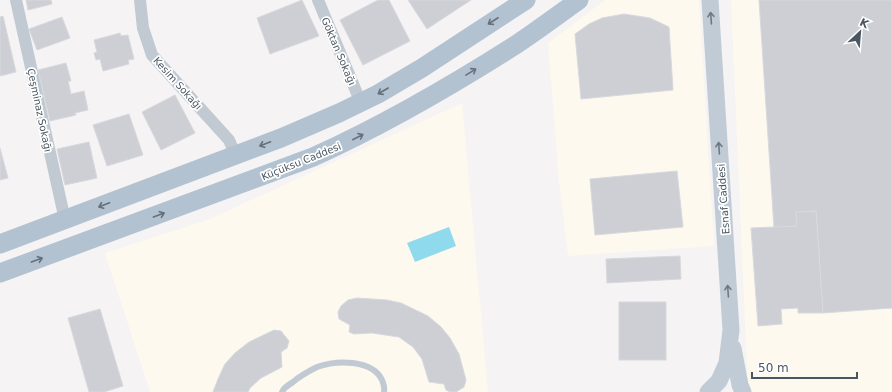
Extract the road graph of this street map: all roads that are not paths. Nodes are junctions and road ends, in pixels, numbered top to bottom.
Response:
1 (16, 0) edge
2 (140, 0) edge
3 (318, 0) edge
4 (526, 0) edge
5 (579, 0) edge
6 (710, 0) edge
7 (360, 103) junction
8 (236, 156) junction
9 (65, 220) junction
10 (0, 244) edge
11 (0, 273) edge
12 (731, 330) junction
13 (282, 392) edge
14 (384, 392) edge
15 (708, 392) edge
16 (743, 392) edge

1 - 9 street, Çeşminaz Sokağı
2 - 8 street, Kesim Sokağı
3 - 7 street, Göktan Sokağı
4 -> 7 main road
11 -> 5 main road, Küçüksu Caddesi
12 -> 6 main road, Esnaf Caddesi
7 -> 8 main road
8 -> 9 main road
9 - 10 main road
12 - 15 main road, Esnaf Caddesi
12 - 16 main road
13 - 14 lane

